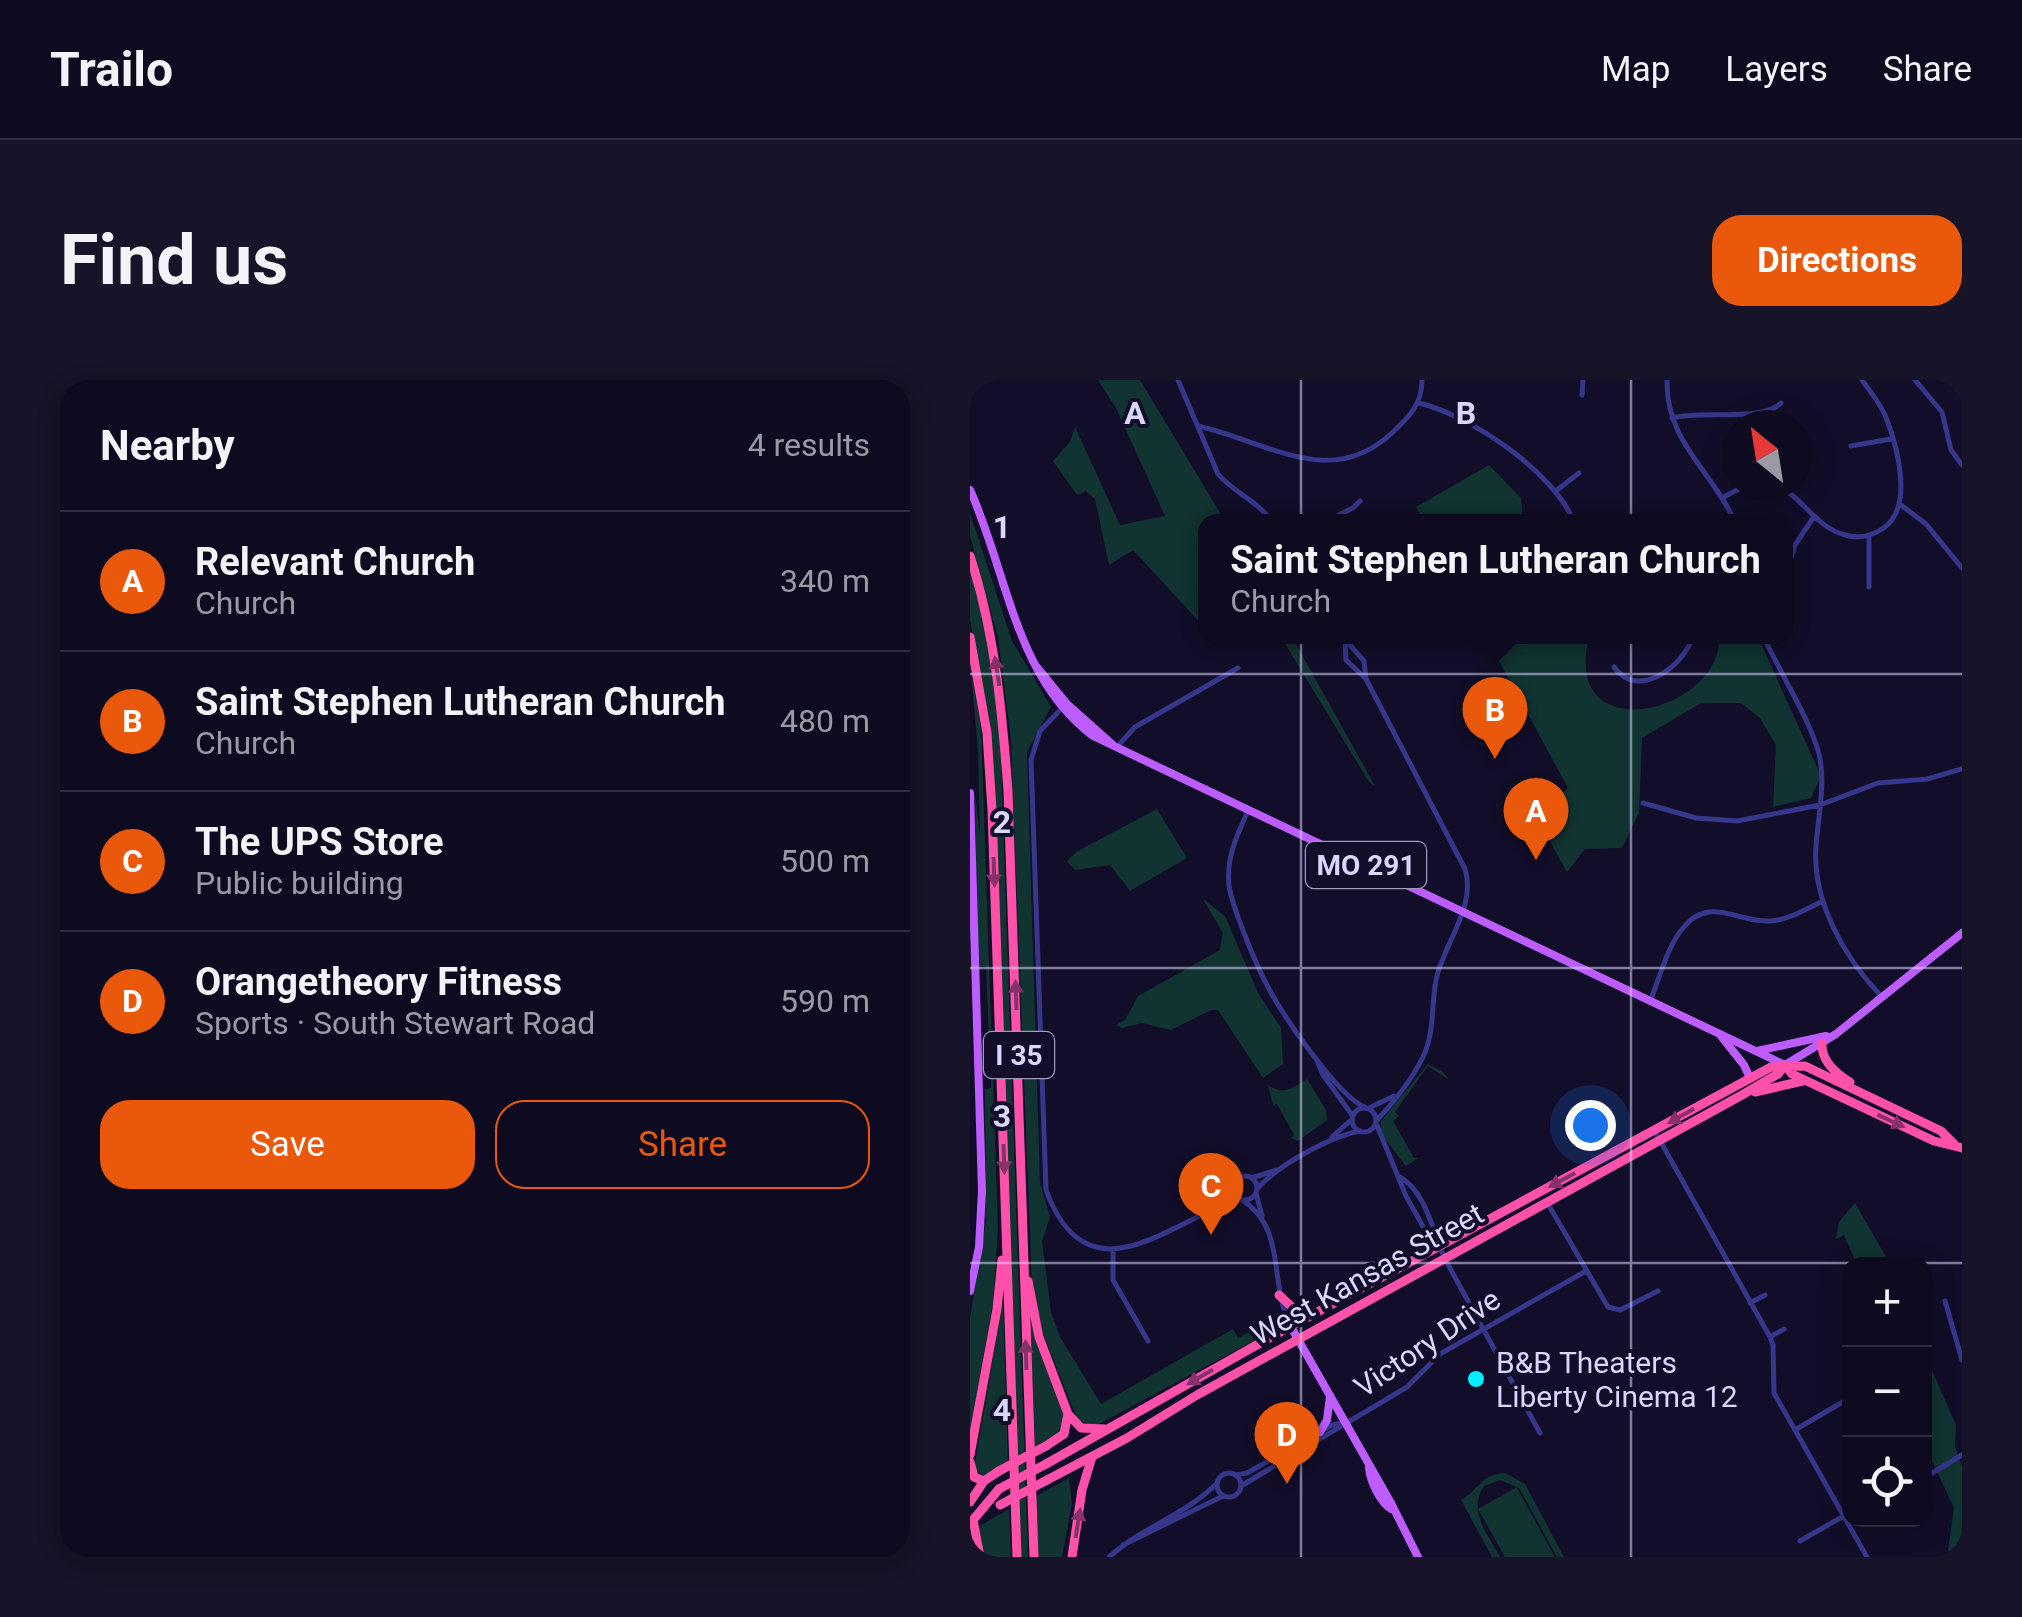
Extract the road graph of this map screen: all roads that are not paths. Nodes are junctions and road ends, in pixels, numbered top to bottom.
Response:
1 (1178, 380) edge
2 (1422, 380) edge
3 (1583, 380) edge
4 (1666, 380) edge
5 (1862, 380) edge
6 (1915, 380) edge
7 (1582, 395) dead end
8 (1781, 402) dead end
9 (1419, 403) junction
10 (1672, 418) junction
11 (1198, 426) junction
12 (1892, 439) junction
13 (1852, 446) dead end
14 (1962, 465) edge
15 (1578, 474) dead end
16 (970, 490) edge
17 (1556, 490) junction
18 (1722, 495) edge
19 (1797, 500) edge
20 (1360, 501) dead end
21 (1901, 505) junction
22 (1266, 514) edge
23 (1341, 514) edge
24 (1570, 514) edge
25 (1814, 517) junction
26 (1868, 536) junction
27 (1793, 552) edge
28 (970, 556) edge
29 (1962, 568) edge
30 (1869, 587) dead end
31 (970, 637) edge
32 (1344, 644) edge
33 (1349, 644) edge
34 (1689, 644) edge
35 (1766, 644) edge
36 (1036, 666) junction
37 (1614, 667) dead end
38 (1238, 668) dead end
39 (1366, 679) junction
40 (1062, 708) junction
41 (1116, 748) junction
42 (1962, 769) edge
43 (970, 793) edge
44 (1642, 803) dead end
45 (1820, 805) junction
46 (1248, 810) junction
47 (971, 837) edge
48 (1821, 902) junction
49 (1462, 912) junction
50 (1962, 933) edge
51 (1882, 998) junction
52 (1651, 999) junction
53 (1718, 1033) junction
54 (1836, 1034) junction
55 (1822, 1043) junction
56 (1756, 1051) junction
57 (1316, 1059) junction
58 (1784, 1065) junction
59 (1750, 1078) junction
60 (1809, 1082) junction
61 (1396, 1094) junction
62 (1742, 1095) junction
63 (1868, 1096) junction
64 (1367, 1108) junction
65 (1352, 1118) junction
66 (1377, 1121) junction
67 (1654, 1130) junction
68 (1362, 1132) junction
69 (1962, 1135) edge
70 (1660, 1141) junction
71 (1326, 1142) junction
72 (1958, 1146) edge
73 (1387, 1152) junction
74 (1280, 1169) junction
75 (1251, 1178) junction
76 (1233, 1186) junction
77 (1256, 1191) junction
78 (1240, 1200) junction
79 (1548, 1204) junction
80 (1209, 1209) junction
81 (1264, 1224) junction
82 (1006, 1238) junction
83 (1439, 1246) junction
84 (1114, 1249) junction
85 (1445, 1259) junction
86 (1022, 1260) junction
87 (1586, 1271) junction
88 (1658, 1290) dead end
89 (970, 1292) edge
90 (1765, 1294) dead end
91 (1279, 1295) junction
92 (1944, 1301) dead end
93 (1750, 1303) junction
94 (1316, 1313) junction
95 (1291, 1326) junction
96 (1784, 1329) dead end
97 (1482, 1330) junction
98 (1770, 1337) junction
99 (1298, 1339) junction
100 (1148, 1341) dead end
101 (1962, 1360) edge
102 (1330, 1396) junction
103 (1842, 1402) edge
104 (1068, 1414) junction
105 (1345, 1423) junction
106 (1112, 1427) junction
107 (1795, 1430) junction
108 (1320, 1432) junction
109 (1540, 1433) dead end
110 (1046, 1446) junction
111 (1076, 1448) junction
112 (1104, 1450) junction
113 (1962, 1455) edge
114 (1092, 1457) junction
115 (970, 1458) edge
116 (1048, 1463) junction
117 (1070, 1468) junction
118 (1932, 1473) edge
119 (1236, 1476) junction
120 (984, 1481) junction
121 (1217, 1482) junction
122 (1241, 1486) junction
123 (999, 1490) junction
124 (1082, 1490) junction
125 (1223, 1496) junction
126 (970, 1503) edge
127 (1842, 1507) edge
128 (1842, 1518) edge
129 (972, 1521) edge
130 (1853, 1527) edge
131 (970, 1541) edge
132 (1800, 1541) dead end
133 (1120, 1546) junction
134 (979, 1553) edge
135 (1017, 1557) edge
136 (1034, 1557) edge
137 (1072, 1557) edge
138 (1109, 1557) edge
139 (1418, 1557) edge
140 (1867, 1557) edge

1 - 11 street
2 - 9 street
3 - 7 street
4 - 10 street
5 - 12 street
6 - 14 street
8 - 10 street
9 - 11 street
9 - 17 street
10 - 18 street
11 - 22 street
12 - 13 street
12 - 21 street
15 - 17 street
16 - 36 main road, MO 291
17 - 24 street
19 - 25 street
20 - 23 street
21 - 26 street
21 - 29 street
25 - 26 street
25 - 27 street
26 - 30 street
86 -> 28 highway, I 35
31 -> 82 highway, I 35
32 - 39 street
33 - 39 street
34 - 37 street
35 - 45 street
36 - 40 main road, MO 291
36 - 41 main road, MO 291
38 - 41 street
39 - 49 street
40 - 41 main road, MO 291
40 - 84 street
41 - 46 main road, MO 291
42 - 45 street
43 - 47 main road
44 - 45 street
45 - 48 street
46 - 49 main road, MO 291
46 - 57 street
47 - 89 main road
48 - 51 street
48 - 52 street
49 - 52 main road, MO 291
49 - 61 street
50 - 51 main road, West Kansas Street
51 - 54 main road, West Kansas Street
52 - 53 main road, MO 291
53 - 56 main road, MO 291
53 - 59 main road
54 - 55 main road, West Kansas Street
54 - 56 main road
55 - 58 main road, West Kansas Street
55 - 63 highway
56 - 58 main road, MO 291
57 - 64 street
57 - 65 street
58 - 59 highway, West Kansas Street
58 - 60 highway, MO 291
58 - 62 highway, West Kansas Street
58 - 63 highway, MO 291
59 -> 67 highway, West Kansas Street
60 - 62 highway
60 -> 72 highway, MO 291
61 - 64 street
61 - 66 street
62 - 70 highway, West Kansas Street
63 - 72 highway, MO 291
64 - 65 street
64 - 66 street
65 - 68 street
65 - 71 street
66 - 68 street
66 - 73 street
67 - 70 street
67 -> 83 highway, West Kansas Street
68 - 71 street
68 - 73 street
69 - 72 street
70 - 79 highway, West Kansas Street
70 - 93 street
71 - 74 street
73 - 83 street
74 - 75 street
74 - 77 street
75 - 76 street
75 - 77 street
76 - 78 street
76 - 80 street
77 - 78 street
77 - 81 street
78 - 80 street
78 - 81 street
79 - 85 highway, West Kansas Street
79 - 87 street
80 - 84 street
81 - 91 street
82 - 115 highway
82 - 135 highway, I 35
83 - 85 street
83 - 94 highway, West Kansas Street
84 - 100 street
85 - 97 street
85 - 99 highway, West Kansas Street
86 - 104 highway
136 -> 86 highway, I 35
87 - 88 street
87 - 97 street, Victory Drive
90 - 93 street
91 - 94 highway
91 - 95 street
92 - 101 street
93 - 98 street
94 - 95 highway, West Kansas Street
95 - 99 main road
95 -> 106 highway, West Kansas Street
96 - 98 street
97 - 105 street, Victory Drive
97 - 109 street
98 - 107 street
99 - 102 main road
99 - 112 highway, West Kansas Street
102 - 105 main road
102 - 108 main road
103 - 107 street
104 - 106 highway
104 - 110 highway
105 - 108 street
105 - 122 street
105 - 139 main road
106 - 111 highway, West Kansas Street
107 - 127 street
108 - 119 street
110 - 111 highway
110 - 120 highway, bridge
111 - 112 highway
111 - 116 highway, West Kansas Street
112 - 114 highway, West Kansas Street
113 - 118 street
114 - 117 highway, West Kansas Street
114 - 124 highway
115 - 120 highway
116 - 117 highway
116 - 123 highway, bridge
117 - 124 highway
117 - 129 highway, West Kansas Street, bridge
119 - 121 street
119 - 122 street
120 - 126 highway
121 - 125 street
121 - 133 street
122 - 125 street
123 - 126 highway
123 - 129 highway
137 -> 124 highway
125 - 133 street
128 - 132 street
129 - 134 highway
130 - 140 street
131 - 134 highway
133 - 138 street

